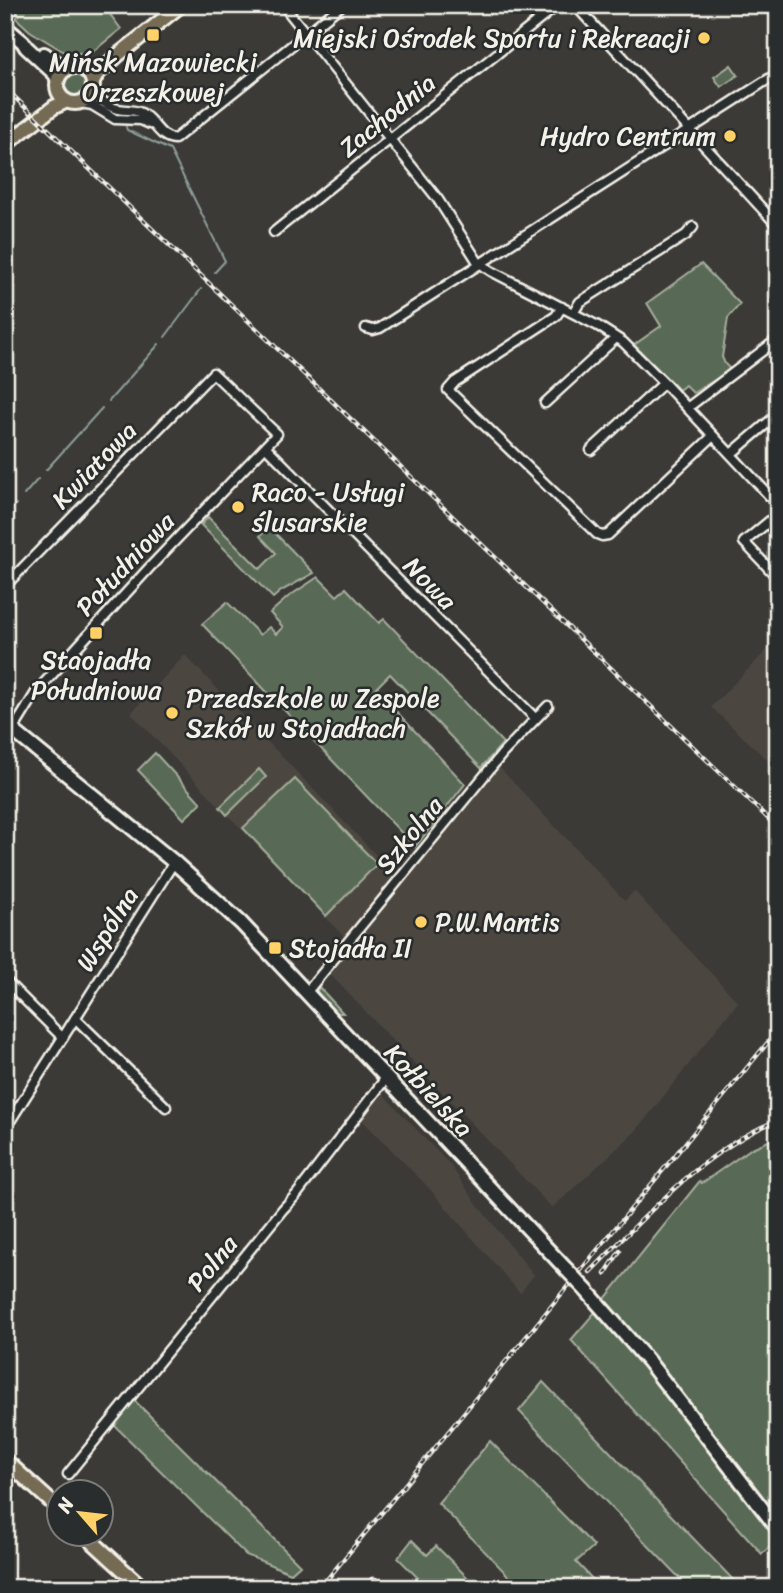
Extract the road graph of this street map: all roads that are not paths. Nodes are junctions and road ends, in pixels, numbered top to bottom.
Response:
1 (170, 5) edge
2 (181, 5) edge
3 (283, 5) edge
4 (342, 5) edge
5 (558, 5) edge
6 (575, 5) edge
7 (5, 27) edge
8 (306, 34) junction
9 (82, 68) junction
10 (778, 73) edge
11 (61, 79) junction
12 (93, 85) junction
13 (67, 101) junction
14 (81, 103) junction
15 (153, 125) junction
16 (689, 130) junction
17 (5, 138) edge
18 (390, 140) junction
19 (5, 145) edge
20 (778, 226) edge
21 (693, 227) dead end
22 (274, 232) dead end
23 (481, 264) junction
24 (562, 307) junction
25 (573, 313) junction
26 (366, 328) dead end
27 (616, 338) junction
28 (778, 340) edge
29 (664, 383) junction
30 (545, 403) dead end
31 (687, 408) junction
32 (778, 414) edge
33 (277, 434) joint
34 (713, 436) junction
35 (266, 447) junction
36 (592, 450) dead end
37 (731, 454) junction
38 (778, 505) edge
39 (778, 514) edge
40 (778, 578) edge
41 (5, 586) edge
42 (548, 706) dead end
43 (535, 718) junction
44 (9, 727) edge
45 (174, 862) junction
46 (5, 980) edge
47 (306, 993) junction
48 (75, 1018) junction
49 (63, 1038) junction
50 (386, 1078) junction
51 (166, 1107) dead end
52 (6, 1125) edge
53 (5, 1460) edge
54 (68, 1474) dead end
55 (46, 1497) edge
56 (778, 1528) edge
57 (99, 1548) edge
58 (778, 1582) edge
59 (143, 1588) edge
60 (773, 1588) edge

1 - 9 main road
2 - 12 main road
3 - 8 street
4 - 8 street
5 - 18 street, Zachodnia
6 - 16 street
7 - 11 street
8 - 15 street
8 - 18 street
9 - 11 main road
9 - 12 main road
10 - 16 street
11 - 13 main road
11 - 17 main road
12 - 14 main road
12 - 15 street
13 - 14 main road
13 - 19 main road
14 - 15 street
16 - 20 street
16 - 23 street
18 - 22 street, Zachodnia
18 - 23 street
21 - 25 street
23 - 24 street
23 - 26 street
24 - 25 street
24 - 34 street
25 - 27 street
27 - 29 street
27 - 30 street
28 - 31 street
29 - 31 street
29 - 36 street
31 - 34 street
32 - 37 street
33 - 35 street, Południowa
33 - 41 street, Kwiatowa
34 - 37 street
35 - 43 street, Nowa
35 - 44 street, Południowa
37 - 38 street
39 - 40 street
42 - 43 street, Szkolna
43 - 47 street, Szkolna
44 - 45 street, Kołbielska
45 - 47 street, Kołbielska
45 - 48 street, Wspólna
46 - 49 street
47 - 50 street, Kołbielska
48 - 49 street, Wspólna
48 - 51 street
49 - 52 street, Wspólna
50 - 54 street, Polna
50 - 56 street, Kołbielska, bridge
53 - 55 main road
57 - 59 main road
58 - 60 street

